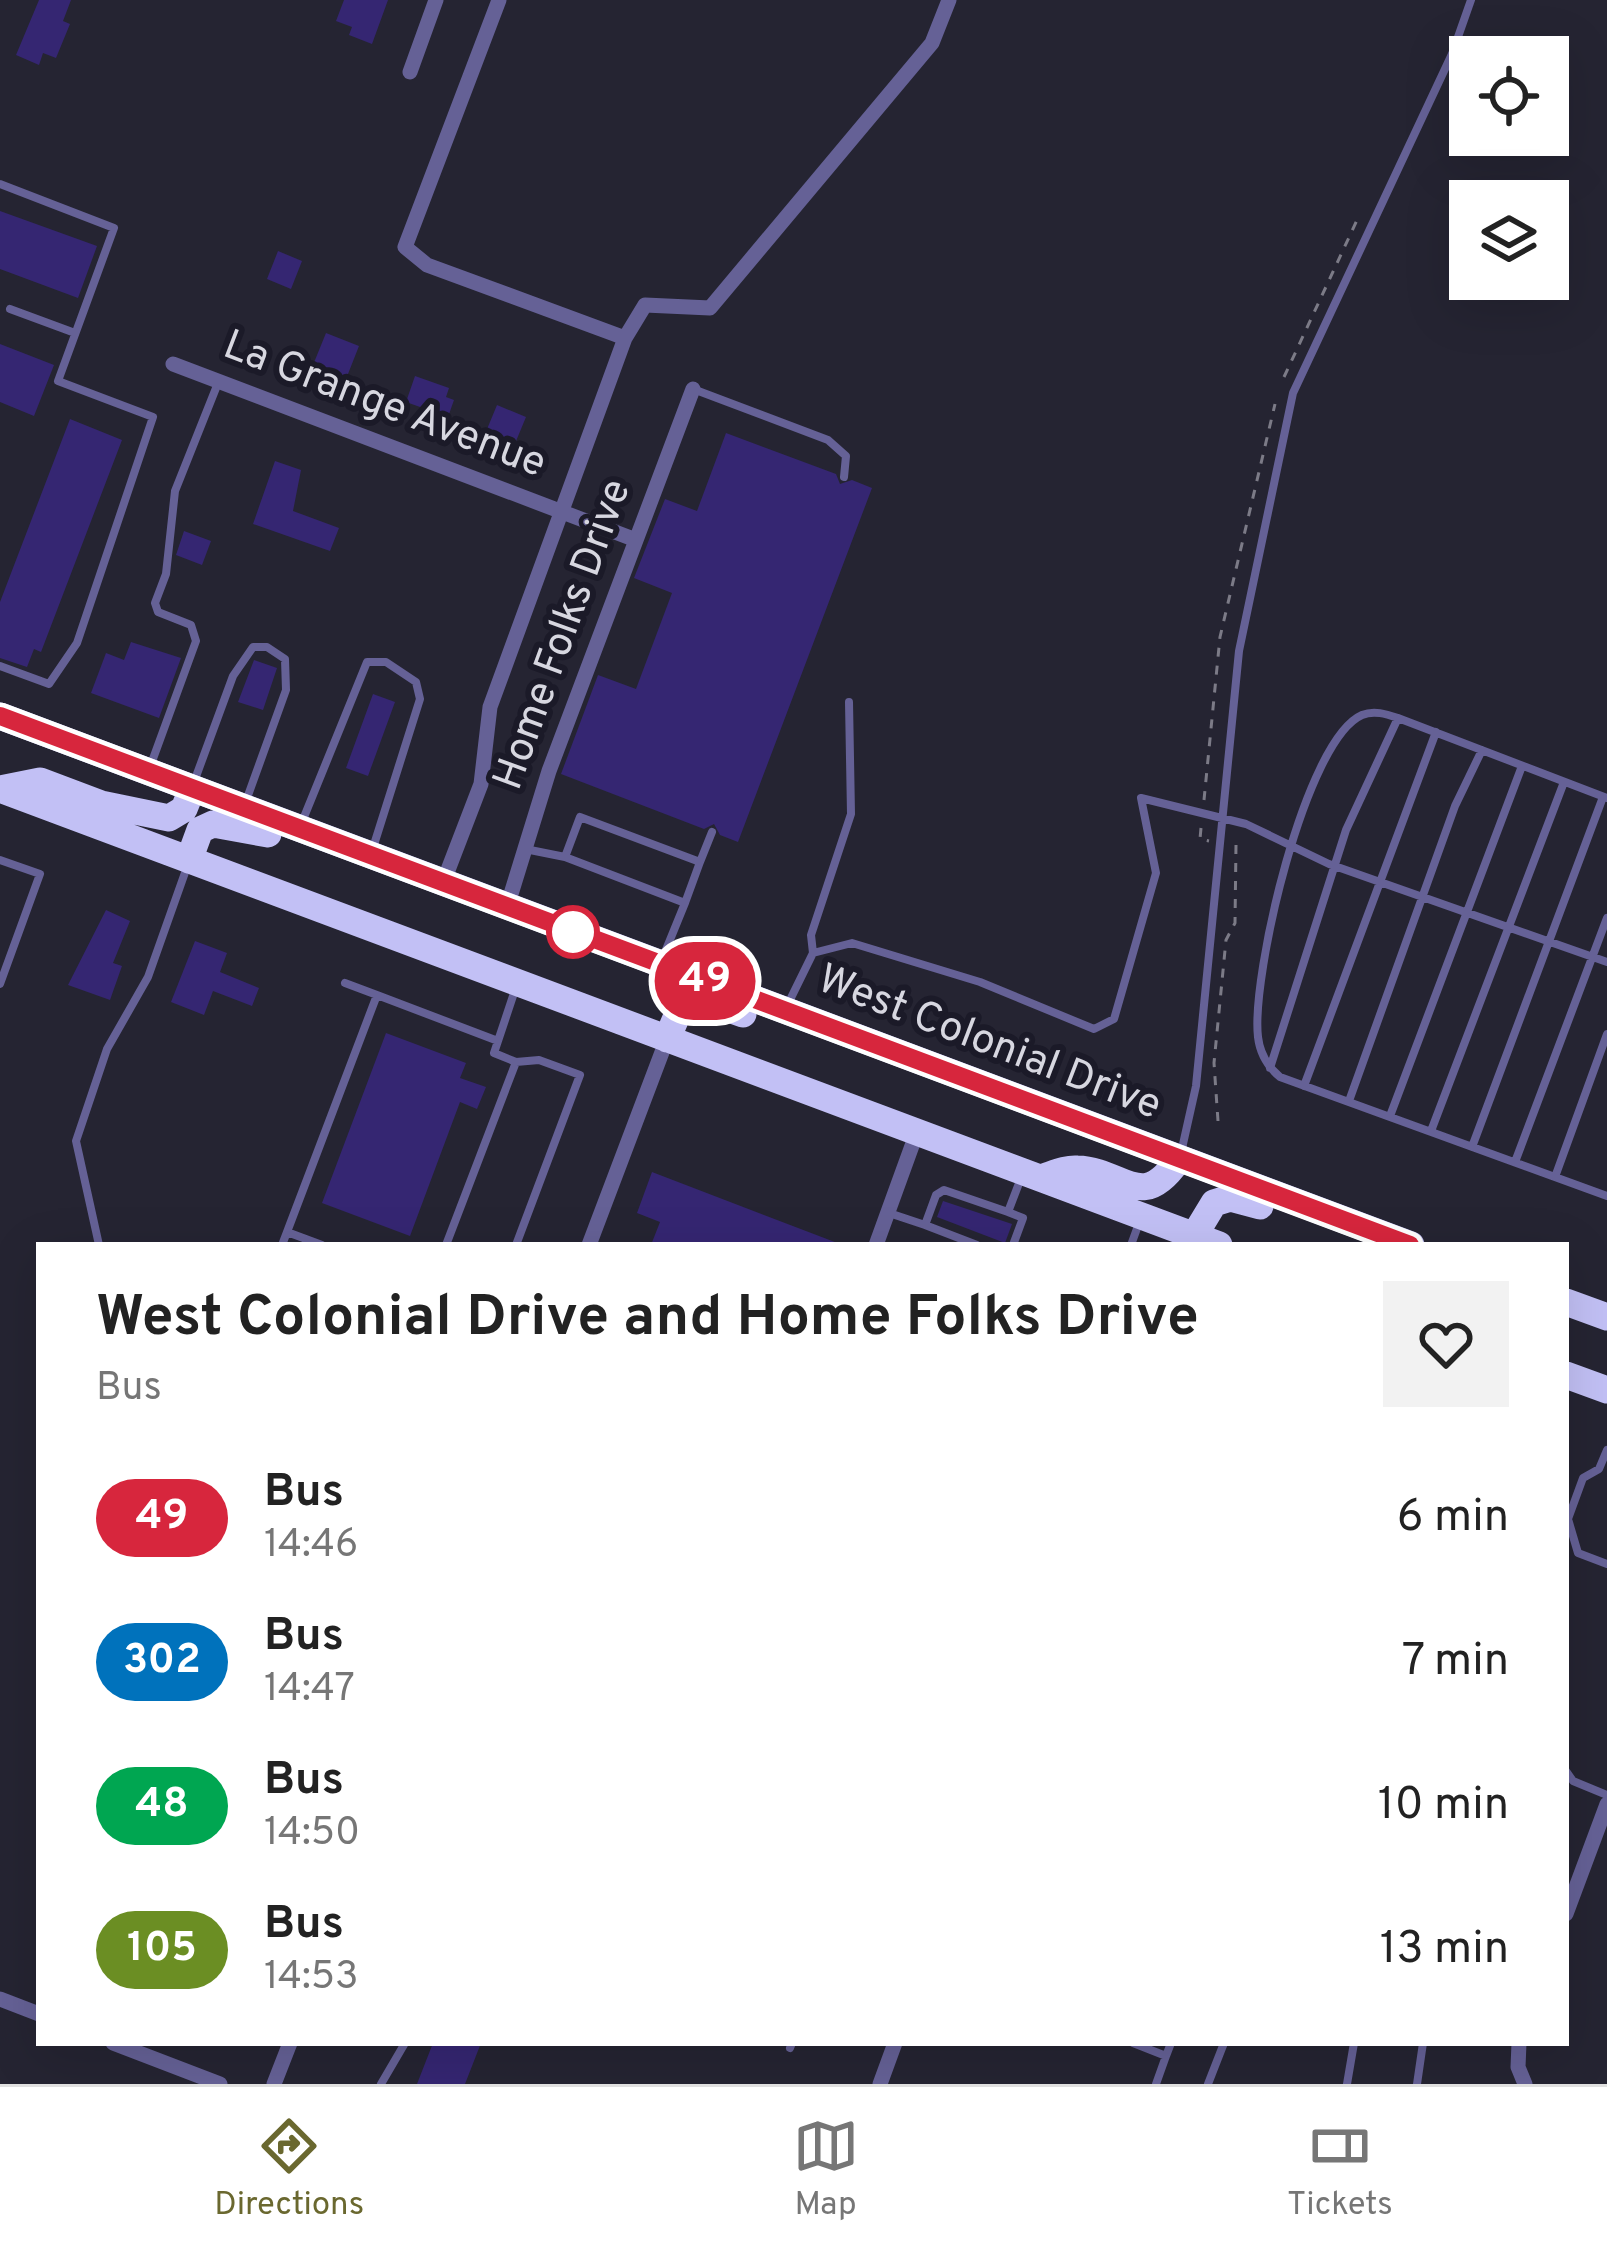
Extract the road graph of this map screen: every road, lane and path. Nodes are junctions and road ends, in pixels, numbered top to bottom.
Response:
1 (436, 0) edge
2 (499, 0) edge
3 (949, 0) edge
4 (1472, 0) edge
5 (410, 72) dead end
6 (0, 184) edge
7 (1363, 208) dead end
8 (10, 309) dead end
9 (75, 333) junction
10 (626, 338) junction
11 (173, 364) dead end
12 (218, 382) junction
13 (693, 389) joint
14 (844, 477) dead end
15 (561, 512) junction
16 (636, 540) junction
17 (0, 665) edge
18 (849, 702) dead end
19 (0, 716) edge
20 (1398, 718) junction
21 (1436, 732) junction
22 (1482, 750) junction
23 (1522, 766) junction
24 (148, 772) junction
25 (1564, 782) junction
26 (0, 789) edge
27 (192, 789) junction
28 (1605, 797) edge
29 (243, 808) junction
30 (1203, 812) junction
31 (1222, 821) junction
32 (299, 829) junction
33 (712, 832) dead end
34 (1220, 843) junction
35 (1291, 847) junction
36 (525, 849) junction
37 (364, 853) junction
38 (565, 856) junction
39 (0, 860) edge
40 (189, 860) junction
41 (700, 862) junction
42 (1334, 865) junction
43 (1381, 881) junction
44 (443, 883) junction
45 (1424, 897) junction
46 (685, 902) junction
47 (507, 907) junction
48 (1466, 912) junction
49 (1607, 918) edge
50 (1507, 926) junction
51 (1549, 940) junction
52 (813, 953) junction
53 (1592, 955) junction
54 (1607, 962) edge
55 (661, 964) junction
56 (345, 983) dead end
57 (518, 983) junction
58 (0, 984) edge
59 (377, 995) junction
60 (784, 1011) junction
61 (845, 1034) junction
62 (1607, 1034) edge
63 (668, 1039) junction
64 (498, 1042) junction
65 (516, 1062) junction
66 (1270, 1068) junction
67 (1304, 1086) junction
68 (1348, 1100) junction
69 (1390, 1116) junction
70 (1218, 1121) dead end
71 (1431, 1131) junction
72 (917, 1132) junction
73 (1472, 1147) junction
74 (1178, 1160) junction
75 (1515, 1162) junction
76 (1031, 1175) junction
77 (1556, 1177) junction
78 (1607, 1196) edge
79 (888, 1212) junction
80 (1008, 1212) junction
81 (1142, 1216) junction
82 (925, 1225) junction
83 (1364, 1228) junction
84 (287, 1232) junction
85 (98, 1242) edge
86 (283, 1242) edge
87 (314, 1242) edge
88 (447, 1242) edge
89 (517, 1242) edge
90 (591, 1242) edge
91 (877, 1242) edge
92 (969, 1242) edge
93 (1013, 1242) edge
94 (1132, 1242) edge
95 (1201, 1242) edge
96 (1403, 1242) edge
97 (1569, 1303) edge
98 (1607, 1317) edge
99 (1569, 1376) edge
100 (1607, 1390) edge
101 (1606, 1456) edge
102 (1603, 1470) edge
103 (1569, 1517) edge
104 (1569, 1523) edge
105 (1607, 1564) edge
106 (1569, 1775) edge
107 (1607, 1799) edge
108 (1569, 1906) edge
109 (0, 1999) edge
110 (36, 2013) edge
111 (121, 2046) edge
112 (289, 2046) edge
113 (403, 2046) edge
114 (894, 2046) edge
115 (1141, 2046) edge
116 (1171, 2046) edge
117 (1223, 2046) edge
118 (1353, 2046) edge
119 (1423, 2046) edge
120 (1519, 2046) edge
121 (1166, 2056) junction
122 (220, 2084) edge
123 (274, 2084) edge
124 (381, 2084) edge
125 (880, 2084) edge
126 (1156, 2084) edge
127 (1208, 2084) edge
128 (1347, 2084) edge
129 (1417, 2084) edge
130 (1526, 2084) edge

1 - 5 street
2 - 10 street
3 - 10 street
4 - 31 lane
6 - 9 lane
7 - 30 path
8 - 9 lane
9 - 17 lane
10 - 15 street
11 - 12 street, La Grange Avenue
12 - 15 street, La Grange Avenue
12 - 24 lane
13 - 14 lane
13 - 16 street, Home Folks Drive
15 - 16 street, La Grange Avenue
15 - 44 street
16 - 36 street, Home Folks Drive
18 - 52 lane
19 - 24 highway, West Colonial Drive
20 - 21 lane
20 - 35 lane
20 - 42 lane
21 - 22 lane
21 - 43 lane
22 - 23 lane
22 - 45 lane
23 - 25 lane
23 - 48 lane
24 - 27 highway, West Colonial Drive
25 - 28 lane
25 - 50 lane
26 - 27 highway
26 - 40 highway
27 - 29 highway, West Colonial Drive
27 - 29 lane
28 - 51 lane
29 - 32 highway, West Colonial Drive
30 - 31 lane
30 - 34 path
30 - 52 lane
31 - 34 lane
31 - 35 lane
32 - 37 highway, West Colonial Drive
32 - 37 lane
33 - 41 lane
34 - 70 path
34 - 74 lane
35 - 42 lane
35 - 66 lane
36 - 38 lane
36 - 47 street, Home Folks Drive
37 - 40 highway
37 - 44 highway, West Colonial Drive
38 - 41 lane
38 - 46 lane
39 - 58 lane
40 - 57 highway
40 - 85 lane
41 - 46 lane
42 - 43 lane
42 - 66 lane
43 - 45 lane
43 - 67 lane
44 - 47 highway, West Colonial Drive
45 - 48 lane
45 - 68 lane
46 - 55 lane
47 - 55 highway, West Colonial Drive
48 - 50 lane
48 - 69 lane
49 - 53 lane
50 - 51 lane
50 - 71 lane
51 - 53 lane
51 - 73 lane
52 - 60 lane
53 - 54 lane
53 - 75 lane
55 - 60 highway, West Colonial Drive
56 - 59 lane
57 - 63 highway
57 - 64 lane
59 - 64 lane
59 - 84 lane
60 - 61 highway, West Colonial Drive
61 - 63 highway
61 - 74 highway, West Colonial Drive
62 - 77 lane
63 - 72 highway
63 - 90 street
64 - 65 lane
65 - 88 lane
65 - 89 lane
66 - 67 lane
67 - 68 lane
68 - 69 lane
69 - 71 lane
71 - 73 lane
72 - 76 highway
72 - 79 street
73 - 75 lane
74 - 76 highway
74 - 83 highway, West Colonial Drive
75 - 77 lane
76 - 80 lane
76 - 81 highway
77 - 78 lane
79 - 82 lane
79 - 91 street
80 - 82 lane
80 - 93 lane
81 - 94 lane
81 - 95 highway
82 - 92 lane
83 - 95 highway
83 - 96 highway, West Colonial Drive
84 - 86 lane
84 - 87 lane
97 - 98 highway
99 - 100 highway
101 - 102 lane
102 - 103 lane
104 - 105 lane
106 - 107 lane
107 - 108 street
109 - 110 street
111 - 122 street
112 - 123 street
113 - 124 lane
114 - 125 street
115 - 121 lane
116 - 121 lane
117 - 127 lane
118 - 128 lane
119 - 129 lane
120 - 130 street
121 - 126 lane

